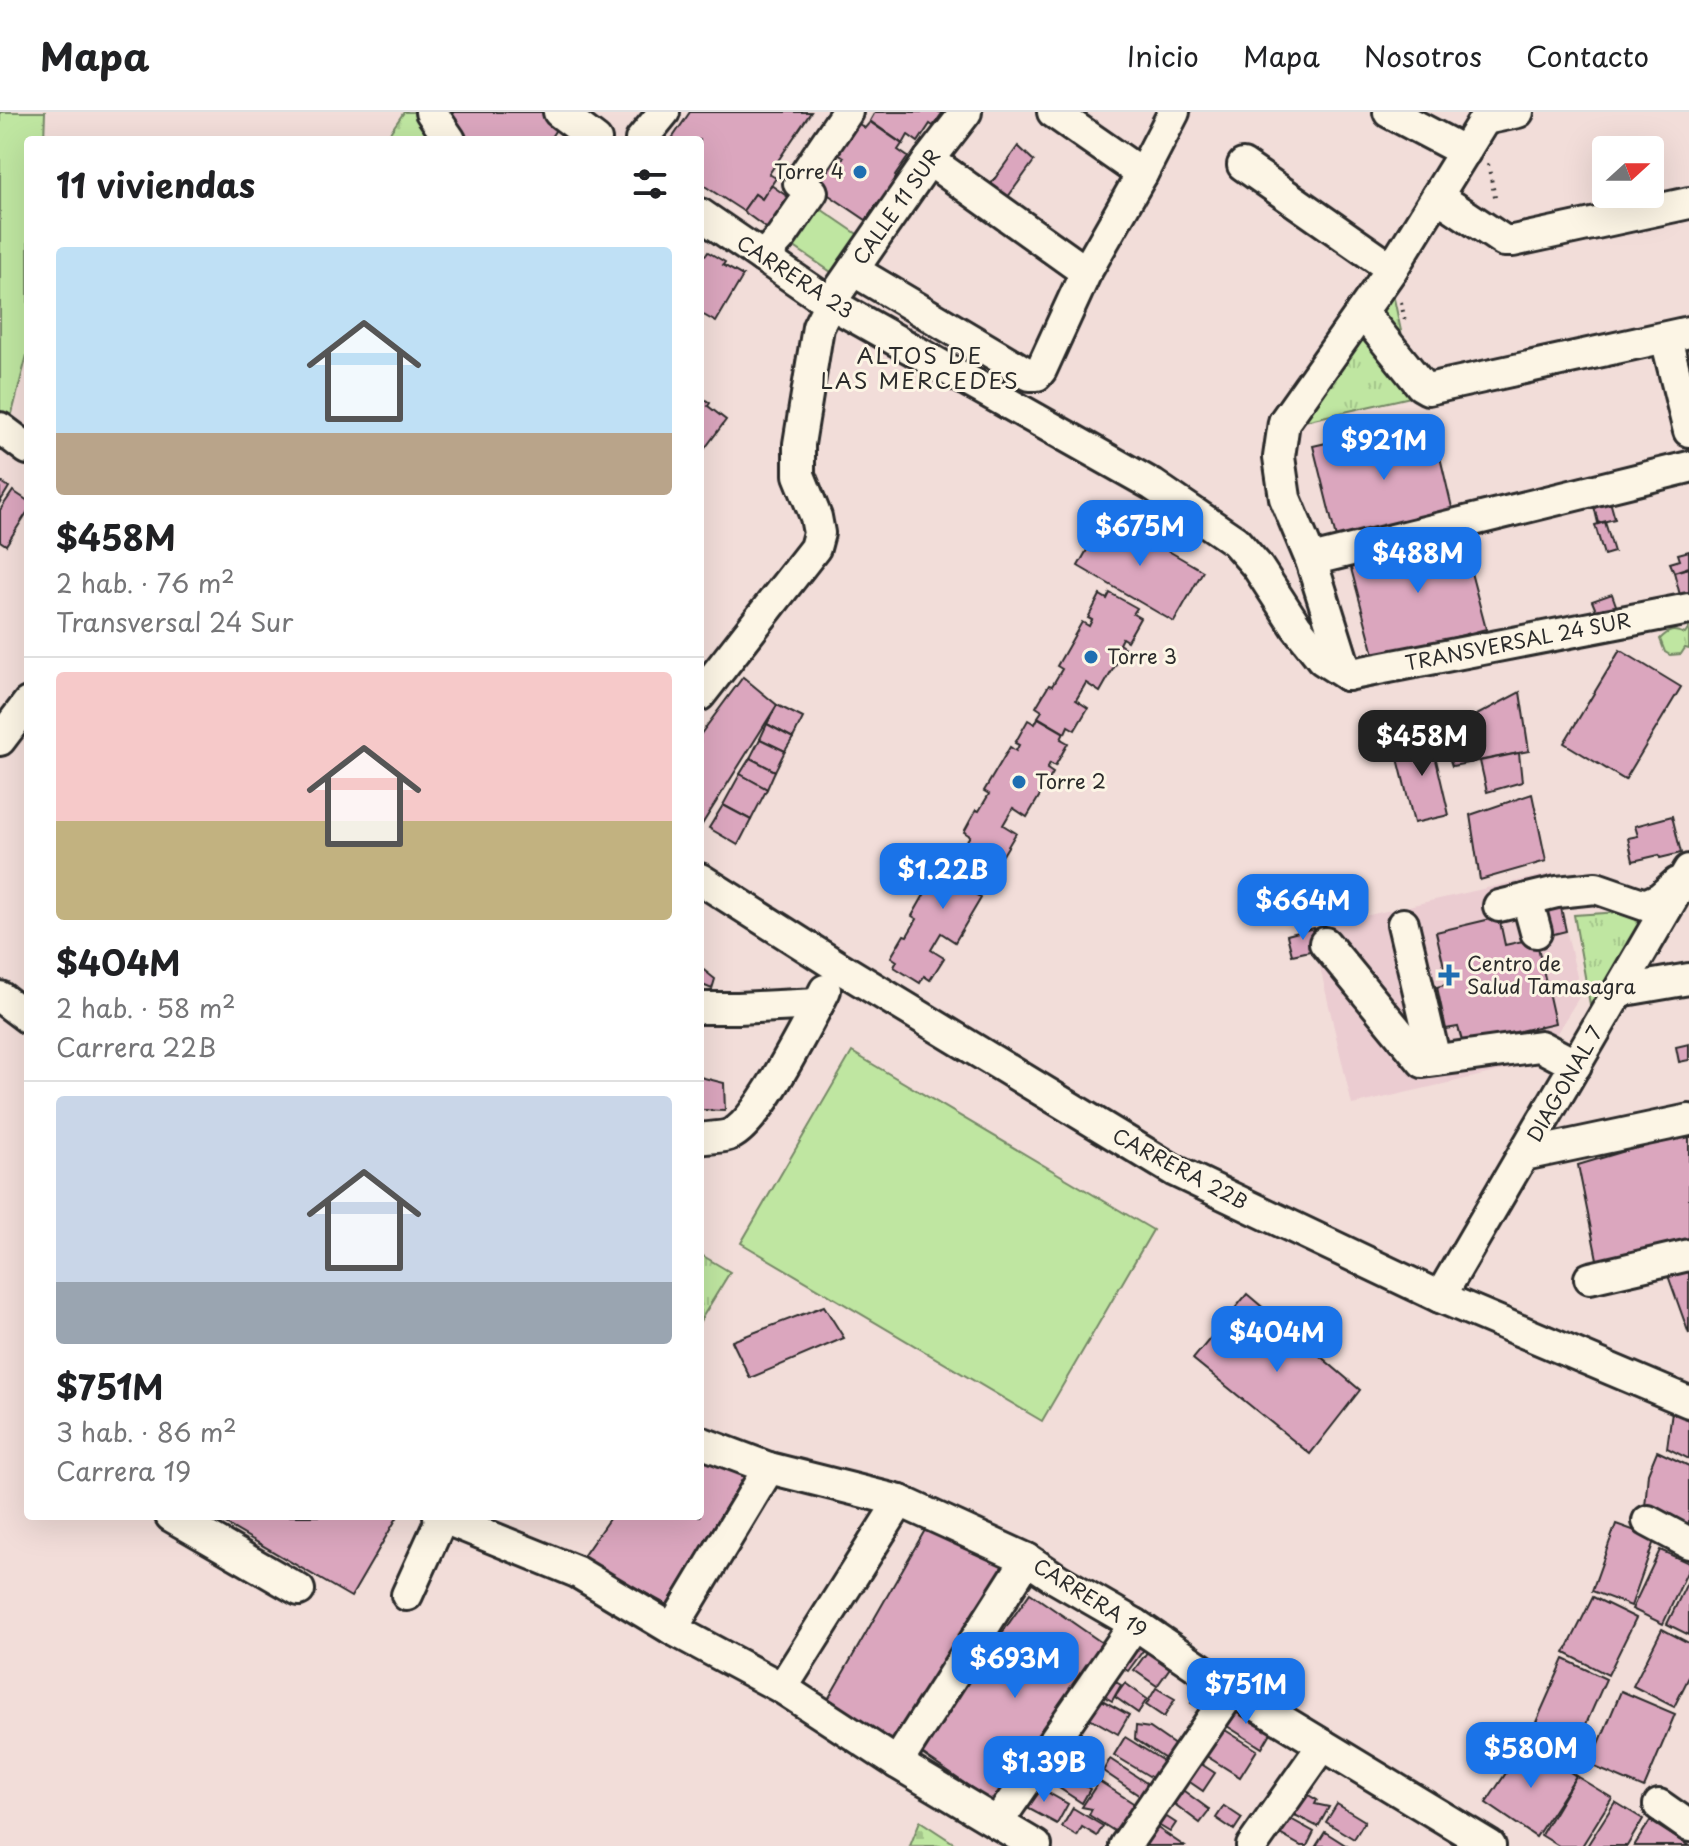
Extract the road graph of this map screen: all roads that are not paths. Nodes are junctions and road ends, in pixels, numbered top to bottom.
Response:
1 (431, 112) edge
2 (559, 112) edge
3 (664, 112) edge
4 (847, 112) edge
5 (966, 112) edge
6 (1053, 112) edge
7 (1174, 112) edge
8 (1389, 112) edge
9 (1518, 112) edge
10 (1480, 127) edge
11 (447, 136) edge
12 (591, 136) edge
13 (644, 136) edge
14 (929, 160) junction
15 (1243, 165) dead end
16 (1142, 174) junction
17 (1437, 196) junction
18 (1689, 203) edge
19 (704, 217) edge
20 (763, 257) junction
21 (1392, 269) junction
22 (853, 270) junction
23 (1086, 272) junction
24 (830, 303) junction
25 (1362, 312) junction
26 (1677, 335) edge
27 (0, 428) edge
28 (1689, 431) edge
29 (24, 446) edge
30 (1689, 467) edge
31 (1311, 560) junction
32 (1689, 609) edge
33 (1347, 675) junction
34 (704, 690) edge
35 (24, 708) edge
36 (0, 740) edge
37 (1689, 870) edge
38 (704, 882) edge
39 (1403, 924) dead end
40 (1536, 932) dead end
41 (1325, 943) dead end
42 (837, 966) junction
43 (1689, 979) edge
44 (1619, 991) junction
45 (0, 997) edge
46 (818, 1004) junction
47 (704, 1008) edge
48 (24, 1015) edge
49 (1435, 1060) junction
50 (1576, 1065) junction
51 (1689, 1120) edge
52 (704, 1138) edge
53 (1524, 1155) junction
54 (1689, 1255) edge
55 (1590, 1278) dead end
56 (1440, 1297) junction
57 (1687, 1399) edge
58 (704, 1444) edge
59 (769, 1468) junction
60 (900, 1501) junction
61 (178, 1520) edge
62 (439, 1520) edge
63 (447, 1520) edge
64 (1648, 1521) dead end
65 (1689, 1543) edge
66 (1027, 1559) junction
67 (299, 1590) dead end
68 (407, 1595) dead end
69 (1135, 1624) junction
70 (672, 1629) junction
71 (782, 1688) junction
72 (1232, 1690) junction
73 (1323, 1745) junction
74 (897, 1763) junction
75 (1659, 1805) dead end
76 (997, 1823) junction
77 (1689, 1826) edge
78 (1036, 1846) edge
79 (1125, 1846) edge
80 (1252, 1846) edge
81 (1490, 1846) edge

1 - 11 street
2 - 12 street
3 - 13 street
4 - 20 street
5 - 14 street, CALLE 11 SUR
6 - 16 street
7 - 16 street
8 - 10 street
9 - 10 street
10 - 17 street
14 - 22 street, CALLE 11 SUR
14 - 23 street
15 - 21 street
16 - 23 street
17 - 18 street
17 - 21 street
19 - 20 street, CARRERA 23
20 - 24 street, CARRERA 23
21 - 25 street
22 - 23 street
22 - 24 street, CALLE 11 SUR
24 - 33 street, CARRERA 23
24 - 34 street, CALLE 11 SUR
25 - 26 street
25 - 31 street
26 - 28 street
27 - 29 street
30 - 31 street
31 - 33 street
32 - 33 street, TRANSVERSAL 24 SUR
35 - 36 street
37 - 40 street
37 - 44 street, DIAGONAL 7
38 - 42 street, CARRERA 22B
39 - 49 street
41 - 49 street
42 - 46 street
42 - 56 street, CARRERA 22B
43 - 44 street
44 - 50 street, DIAGONAL 7
45 - 48 street
46 - 47 street
46 - 52 street
49 - 50 street
50 - 53 street, DIAGONAL 7
51 - 53 street
53 - 56 street, DIAGONAL 7
54 - 55 street
56 - 57 street, CARRERA 22B
58 - 59 street, CARRERA 19
59 - 60 street, CARRERA 19
59 - 70 street
60 - 66 street, CARRERA 19
60 - 71 street
61 - 67 street
62 - 68 street
63 - 70 street
64 - 65 street
66 - 69 street, CARRERA 19
66 - 74 street
69 - 72 street, CARRERA 19
69 - 76 street
70 - 71 street
71 - 74 street
72 - 73 street, CARRERA 19
72 - 79 street
73 - 80 street
73 - 81 street, CARRERA 19
74 - 76 street
75 - 77 street
76 - 78 street

